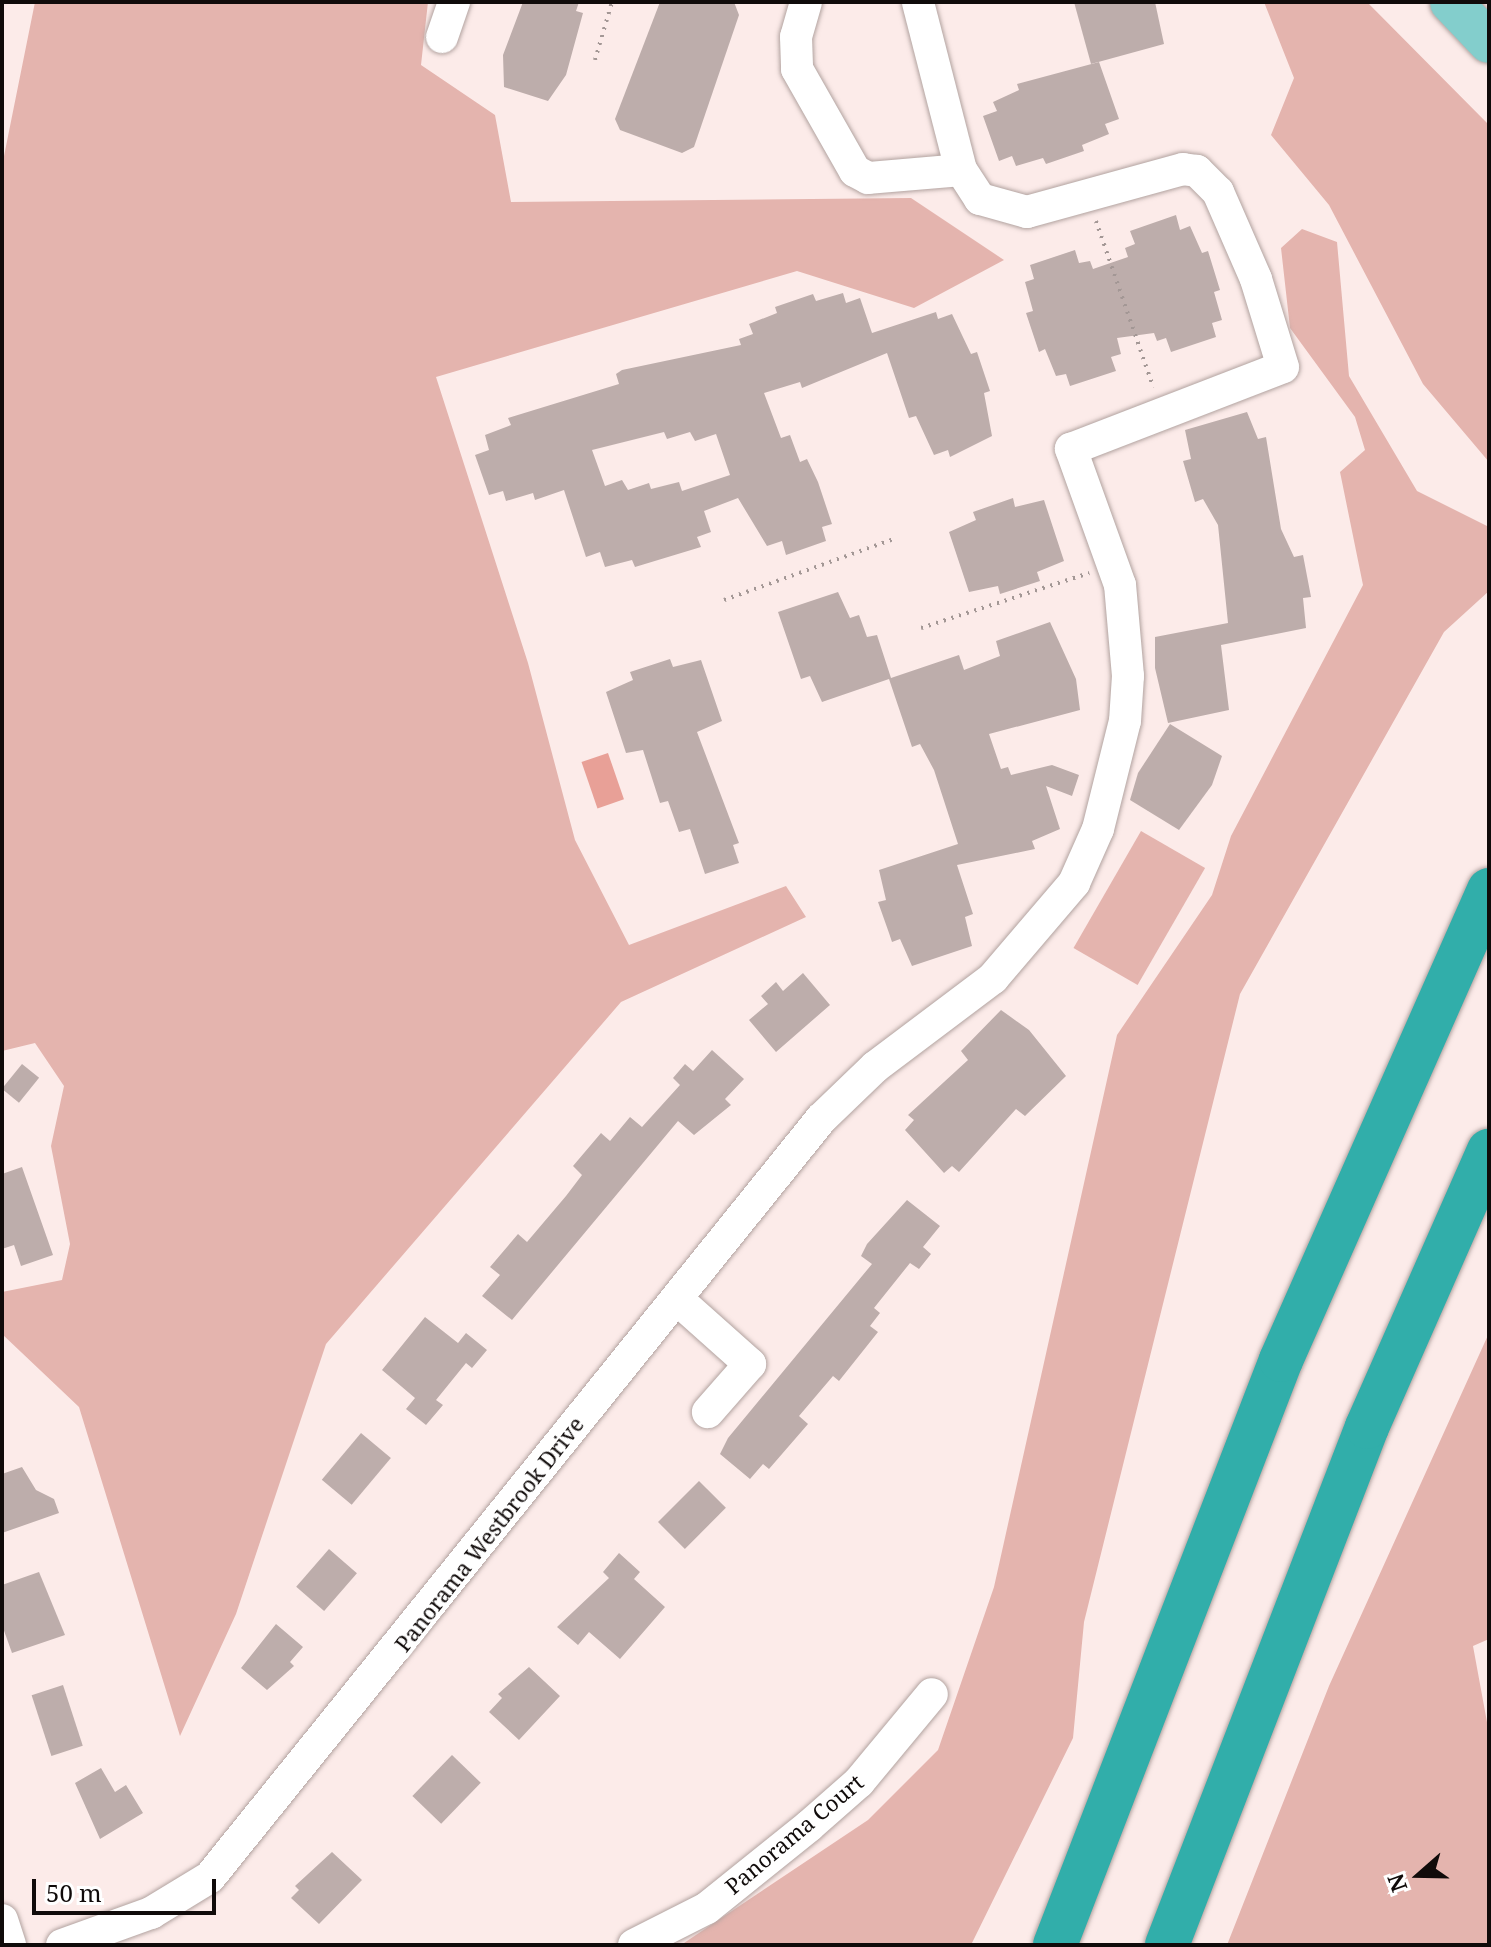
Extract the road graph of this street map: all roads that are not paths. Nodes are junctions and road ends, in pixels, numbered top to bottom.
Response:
1 (454, 2) edge
2 (806, 2) edge
3 (918, 2) edge
4 (1451, 2) edge
5 (442, 37) dead end
6 (1489, 42) edge
7 (961, 170) junction
8 (1489, 890) edge
9 (1489, 1151) edge
10 (677, 1299) junction
11 (708, 1412) dead end
12 (932, 1694) dead end
13 (2, 1920) edge
14 (10, 1945) edge
15 (62, 1945) edge
16 (634, 1945) edge
17 (1055, 1945) edge
18 (1167, 1945) edge

1 - 5 street
2 - 7 street
3 - 7 street
4 - 6 main road
7 - 10 street, Panorama Westbrook Drive
8 - 17 highway
9 - 18 highway
10 - 11 street
10 - 15 street, Panorama Westbrook Drive
12 - 16 street, Panorama Court
13 - 14 street

